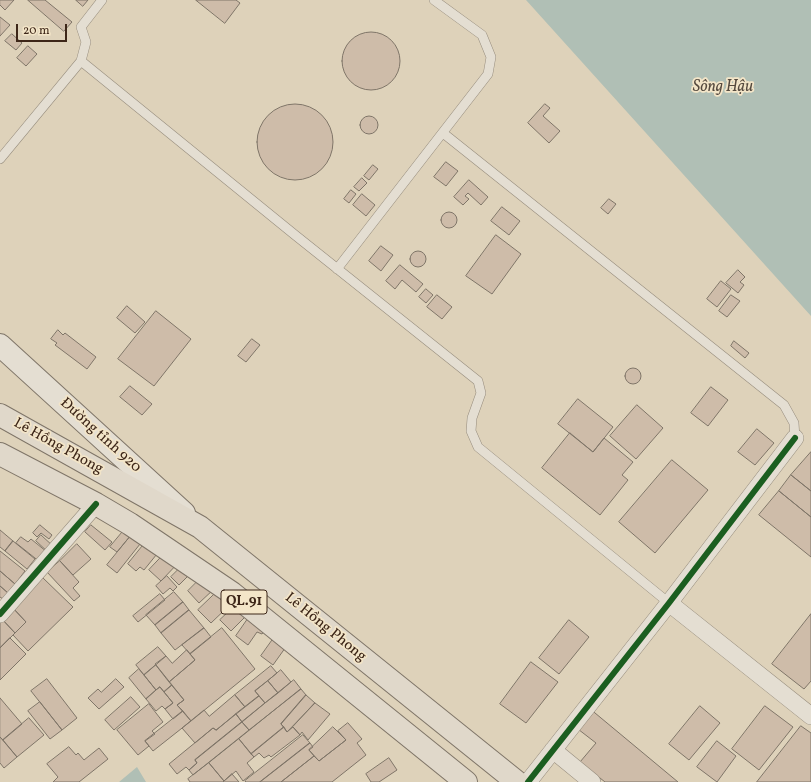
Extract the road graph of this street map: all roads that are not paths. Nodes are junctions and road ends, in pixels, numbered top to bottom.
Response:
1 (102, 0) edge
2 (434, 0) edge
3 (81, 62) junction
4 (443, 133) junction
5 (0, 159) edge
6 (338, 269) junction
7 (0, 345) edge
8 (0, 415) edge
9 (795, 438) joint
10 (0, 454) edge
11 (96, 504) junction
12 (200, 527) junction
13 (669, 603) junction
14 (0, 614) edge
15 (811, 716) edge
16 (553, 750) junction
17 (466, 782) edge
18 (518, 782) edge
19 (528, 782) edge
20 (592, 782) edge

1 - 3 lane
2 - 4 lane
3 - 5 lane
3 - 6 lane
4 - 6 lane
4 - 9 lane
6 - 13 lane
7 - 12 main road, Đường tỉnh 920
8 - 12 highway, Lê Hồng Phong / QL.91
9 - 13 street
10 - 11 highway, Lê Hồng Phong / QL.91
11 - 14 street
11 - 17 highway, Lê Hồng Phong / QL.91
12 - 18 highway, Lê Hồng Phong / QL.91
13 - 15 street
13 - 16 street
16 - 19 street
16 - 20 street

